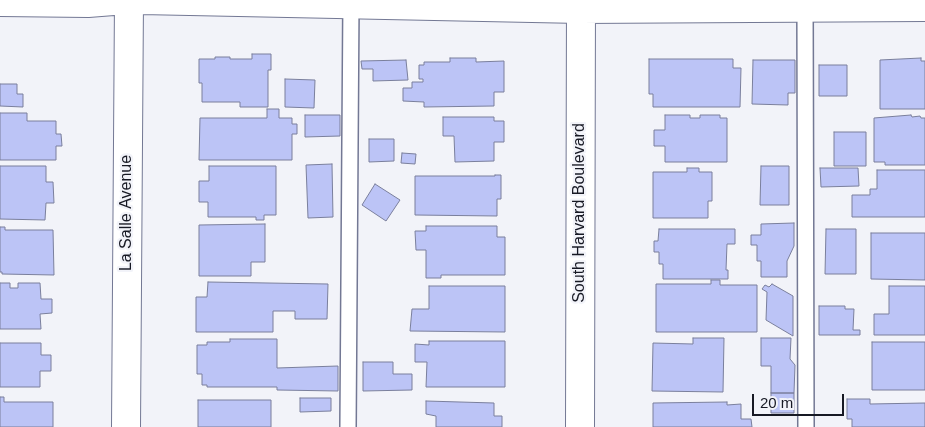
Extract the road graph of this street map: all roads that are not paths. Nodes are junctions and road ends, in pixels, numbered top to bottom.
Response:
1 (128, 0) edge
2 (142, 0) edge
3 (0, 2) edge
4 (350, 2) edge
5 (581, 4) edge
6 (805, 4) edge
7 (925, 7) edge
8 (126, 427) edge
9 (348, 427) edge
10 (580, 427) edge
11 (806, 427) edge

1 - 3 street
1 - 8 street, La Salle Avenue
2 - 4 street
4 - 5 street
4 - 9 lane
5 - 6 street
5 - 10 street, South Harvard Boulevard
6 - 7 street
6 - 11 lane

